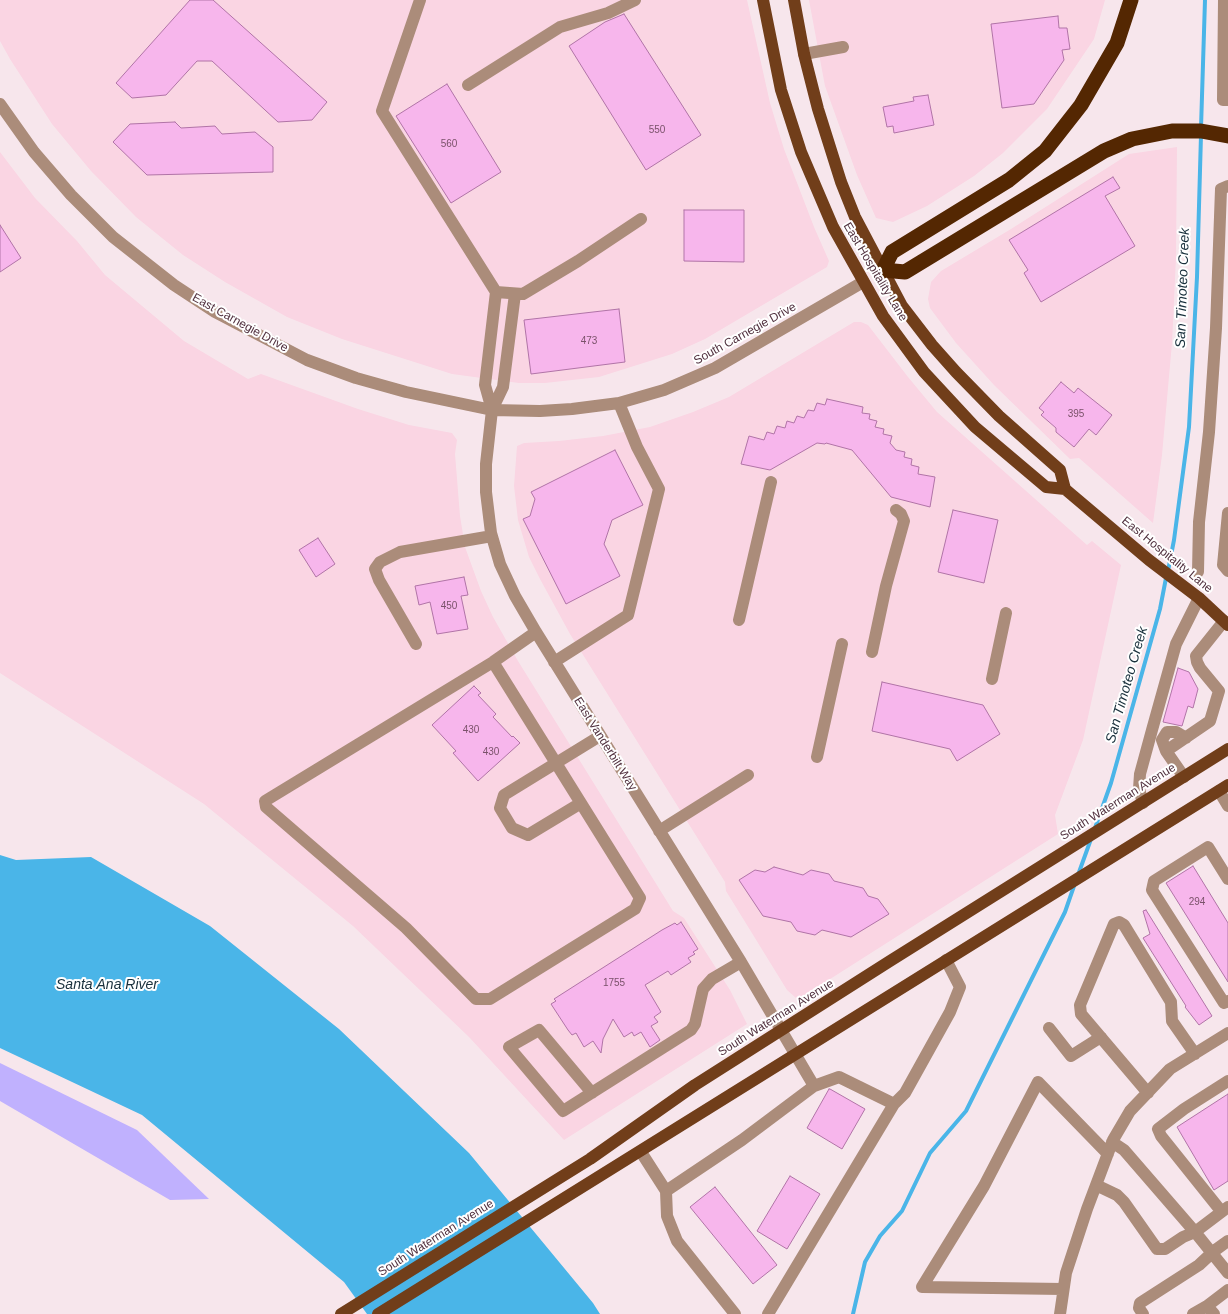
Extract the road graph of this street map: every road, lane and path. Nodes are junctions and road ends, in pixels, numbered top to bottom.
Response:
1 (420, 0) edge
2 (635, 0) edge
3 (763, 0) edge
4 (794, 0) edge
5 (1131, 0) edge
6 (1224, 0) edge
7 (842, 47) dead end
8 (804, 54) junction
9 (468, 85) dead end
10 (1228, 100) edge
11 (0, 104) edge
12 (1228, 136) edge
13 (1228, 186) edge
14 (641, 219) dead end
15 (883, 270) junction
16 (863, 282) junction
17 (496, 292) junction
18 (515, 294) junction
19 (619, 403) junction
20 (492, 410) junction
21 (772, 482) dead end
22 (1065, 489) junction
23 (896, 510) dead end
24 (1228, 513) edge
25 (492, 536) junction
26 (1228, 571) edge
27 (1198, 572) dead end
28 (1199, 598) junction
29 (1006, 613) dead end
30 (739, 620) dead end
31 (1226, 623) edge
32 (536, 632) junction
33 (416, 644) dead end
34 (842, 644) dead end
35 (872, 652) dead end
36 (493, 662) junction
37 (554, 662) junction
38 (992, 680) dead end
39 (600, 736) junction
40 (1228, 750) edge
41 (817, 757) dead end
42 (556, 763) junction
43 (748, 775) dead end
44 (1184, 778) junction
45 (1223, 788) edge
46 (581, 803) junction
47 (1143, 803) junction
48 (1228, 806) edge
49 (659, 830) junction
50 (1228, 879) edge
51 (946, 960) junction
52 (741, 962) junction
53 (1228, 1001) edge
54 (1049, 1028) dead end
55 (783, 1031) junction
56 (1228, 1033) edge
57 (1101, 1038) junction
58 (796, 1053) junction
59 (1195, 1054) junction
60 (1228, 1081) edge
61 (814, 1086) junction
62 (592, 1092) junction
63 (1148, 1092) junction
64 (894, 1104) junction
65 (1110, 1148) junction
66 (641, 1152) junction
67 (1096, 1185) junction
68 (666, 1191) junction
69 (1225, 1209) edge
70 (1195, 1232) junction
71 (1228, 1241) edge
72 (1212, 1253) junction
73 (1228, 1273) edge
74 (1063, 1289) junction
75 (1228, 1290) edge
76 (1211, 1310) edge
77 (341, 1314) edge
78 (378, 1314) edge
79 (734, 1314) edge
80 (768, 1314) edge
81 (1060, 1314) edge
82 (1143, 1314) edge
83 (1193, 1314) edge

1 - 17 street
2 - 9 street
3 - 16 main road, East Hospitality Lane
4 - 8 main road, East Hospitality Lane
5 - 15 highway
6 - 10 street
7 - 8 street
8 - 15 main road, East Hospitality Lane
11 - 20 street, East Carnegie Drive
12 - 15 highway
13 - 27 street
14 - 18 street
15 - 16 main road, South Carnegie Drive
15 - 22 main road, East Hospitality Lane
16 - 19 street, South Carnegie Drive
16 - 22 main road, East Hospitality Lane
17 - 18 street
17 - 20 street
18 - 20 street
19 - 20 street, South Carnegie Drive
19 - 37 street
20 - 25 street, East Vanderbilt Way
21 - 30 street
22 - 28 main road, East Hospitality Lane
23 - 35 street
24 - 26 street
25 - 32 street, East Vanderbilt Way
25 - 33 street
28 - 31 main road, East Hospitality Lane
28 - 47 street
29 - 38 street
31 - 44 street
32 - 36 street
32 - 37 street, East Vanderbilt Way
34 - 41 street
36 - 42 street
36 - 46 street
37 - 39 street, East Vanderbilt Way
39 - 42 street
39 - 49 street, East Vanderbilt Way
40 - 44 main road, South Waterman Avenue
42 - 46 street
42 - 46 street
43 - 49 street
44 - 47 main road, South Waterman Avenue
45 - 48 street
45 - 51 main road
47 - 55 main road, South Waterman Avenue
49 - 52 street, East Vanderbilt Way
50 - 53 street
51 - 58 main road
51 - 64 street
52 - 55 street, East Vanderbilt Way
52 - 62 street
54 - 57 street
55 - 58 street, East Vanderbilt Way
55 - 77 main road, South Waterman Avenue
56 - 59 street
57 - 59 street
57 - 63 street
58 - 61 street, East Vanderbilt Way
58 - 66 main road
59 - 63 street
60 - 69 street
61 - 64 street
61 - 68 street
62 - 62 street
63 - 65 street
64 - 80 street
65 - 67 street
65 - 70 street
65 - 74 street
66 - 68 street
66 - 78 main road
67 - 70 street
67 - 74 street
68 - 79 street
69 - 70 street
70 - 72 street
71 - 72 street
72 - 73 street
72 - 82 street
74 - 81 street
75 - 76 street
76 - 83 street

